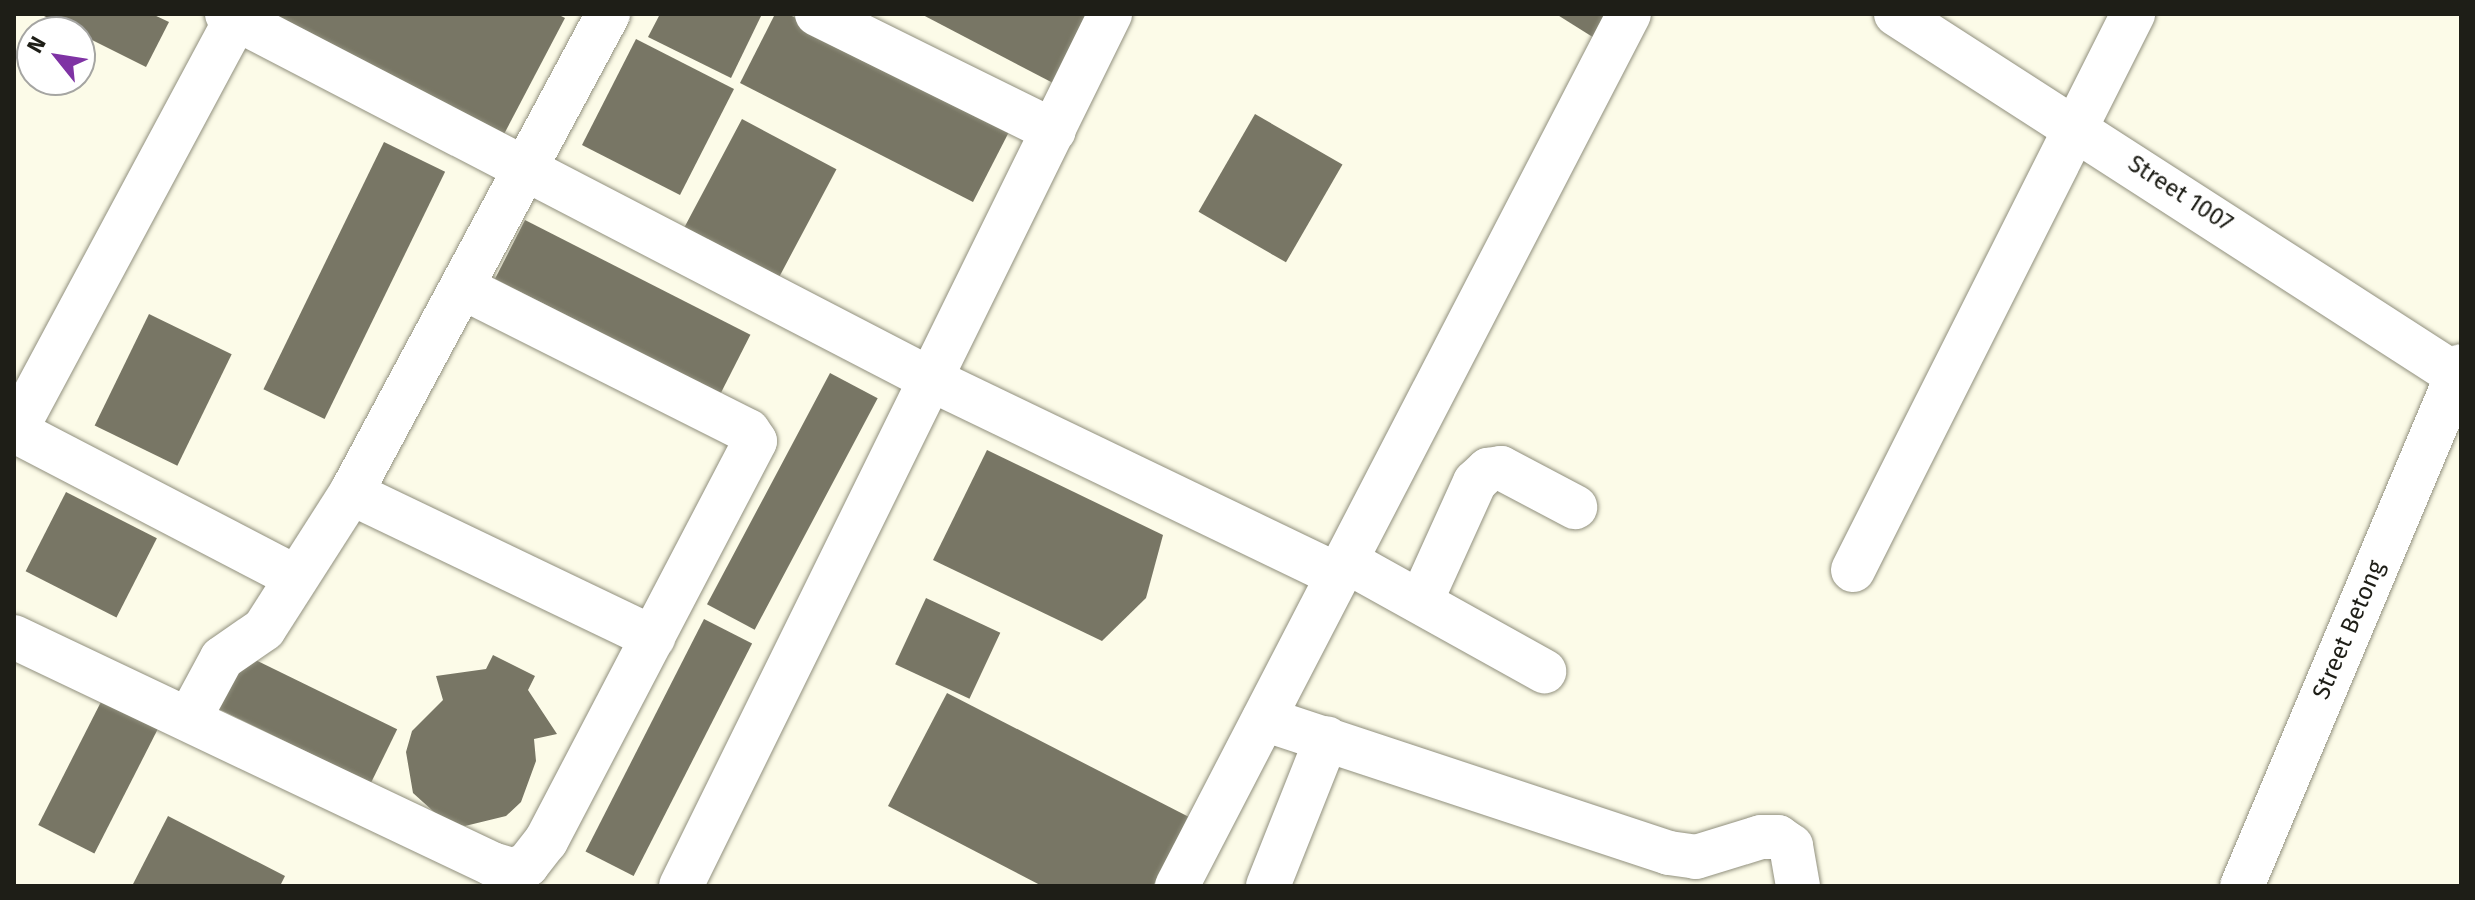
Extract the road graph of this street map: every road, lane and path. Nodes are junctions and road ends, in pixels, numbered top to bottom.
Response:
1 (608, 14) edge
2 (817, 14) edge
3 (1110, 14) edge
4 (1629, 14) edge
5 (1896, 14) edge
6 (2133, 14) edge
7 (232, 16) edge
8 (2076, 126) junction
9 (1054, 131) junction
10 (527, 169) junction
11 (462, 287) junction
12 (2460, 373) edge
13 (928, 378) junction
14 (14, 432) edge
15 (351, 493) junction
16 (1575, 507) dead end
17 (1342, 568) junction
18 (1853, 570) dead end
19 (293, 576) junction
20 (1421, 601) junction
21 (14, 637) edge
22 (653, 638) junction
23 (1544, 671) dead end
24 (189, 719) junction
25 (1264, 719) junction
26 (1327, 738) junction
27 (681, 886) edge
28 (1177, 886) edge
29 (1268, 886) edge
30 (1798, 886) edge
31 (2242, 886) edge

1 - 10 street
2 - 9 street
3 - 9 street
4 - 17 street
5 - 8 street, Street 1007
6 - 8 street
7 - 10 street
7 - 14 street
8 - 12 street, Street 1007
8 - 18 street
9 - 13 street
10 - 11 street
10 - 13 street
11 - 15 street
11 - 22 street
12 - 31 street, Street Betong
13 - 17 street
13 - 27 street
14 - 19 street
15 - 19 street
15 - 22 street
16 - 20 street
17 - 20 street
17 - 25 street
19 - 24 street
20 - 23 street
21 - 24 street
22 - 24 street
25 - 26 street
25 - 28 street
26 - 29 street
26 - 30 street

